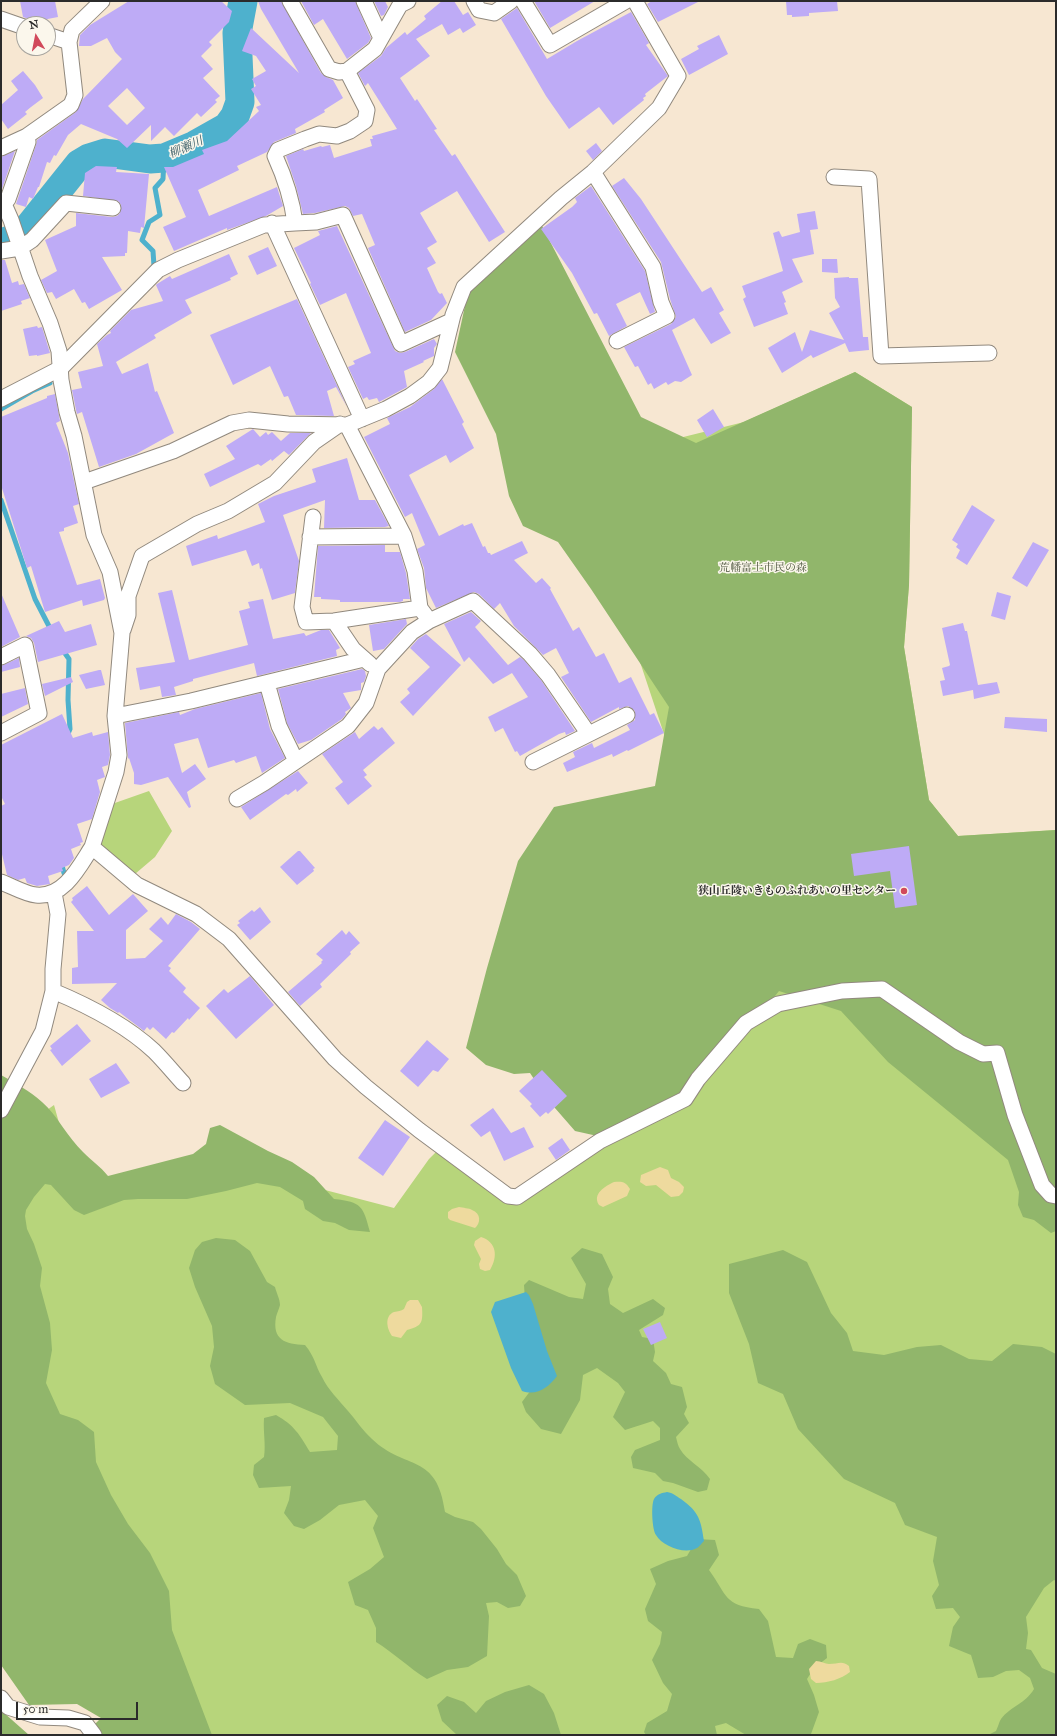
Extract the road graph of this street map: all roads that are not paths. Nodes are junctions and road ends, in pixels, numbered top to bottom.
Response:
1 (102, 1) edge
2 (290, 1) edge
3 (364, 1) edge
4 (408, 1) edge
5 (474, 1) edge
6 (512, 1) edge
7 (523, 1) edge
8 (626, 1) edge
9 (635, 1) edge
10 (1, 18) edge
11 (16, 24) edge
12 (56, 38) edge
13 (381, 38) junction
14 (69, 42) junction
15 (347, 70) junction
16 (27, 136) junction
17 (1, 148) edge
18 (593, 172) junction
19 (834, 178) dead end
20 (3, 202) edge
21 (114, 208) dead end
22 (272, 223) junction
23 (296, 223) junction
24 (19, 244) junction
25 (1, 251) edge
26 (451, 321) junction
27 (617, 341) dead end
28 (989, 353) dead end
29 (61, 368) junction
30 (1, 400) edge
31 (362, 419) junction
32 (344, 425) junction
33 (84, 482) junction
34 (313, 517) dead end
35 (404, 536) junction
36 (310, 537) junction
37 (424, 614) junction
38 (334, 621) junction
39 (122, 633) junction
40 (1, 657) edge
41 (364, 659) junction
42 (378, 669) junction
43 (267, 683) junction
44 (627, 715) dead end
45 (115, 716) junction
46 (1, 733) edge
47 (588, 733) junction
48 (296, 761) junction
49 (533, 762) dead end
50 (237, 799) dead end
51 (92, 847) junction
52 (1, 882) edge
53 (54, 893) junction
54 (54, 991) junction
55 (183, 1083) dead end
56 (1, 1110) edge
57 (1054, 1192) edge
58 (1, 1698) edge
59 (94, 1735) edge

1 - 14 street
2 - 15 street
3 - 13 street
4 - 13 street
5 - 6 street
7 - 8 street
9 - 18 street
10 - 11 street
12 - 14 street
13 - 15 street
14 - 16 street
15 - 23 street
16 - 17 street
16 - 20 street
18 - 26 street
18 - 27 street
19 - 28 street
20 - 24 street
21 - 24 street
22 - 23 street
22 - 29 street
22 - 31 street
23 - 26 street
24 - 25 street
24 - 29 street
26 - 31 street
29 - 30 street
29 - 33 street
31 - 32 street
32 - 33 street
32 - 35 street
32 - 39 street
33 - 39 street
34 - 36 street
35 - 36 street
35 - 37 street
36 - 38 street
37 - 38 street
37 - 42 street
37 - 47 street
38 - 41 street
39 - 45 street
40 - 46 street
41 - 42 street
41 - 43 street
42 - 48 street
43 - 45 street
43 - 48 street
44 - 47 street
45 - 51 street
47 - 49 street
48 - 50 street
51 - 53 street
51 - 57 street
52 - 53 street
53 - 54 street
54 - 55 street
54 - 56 street
58 - 59 street

